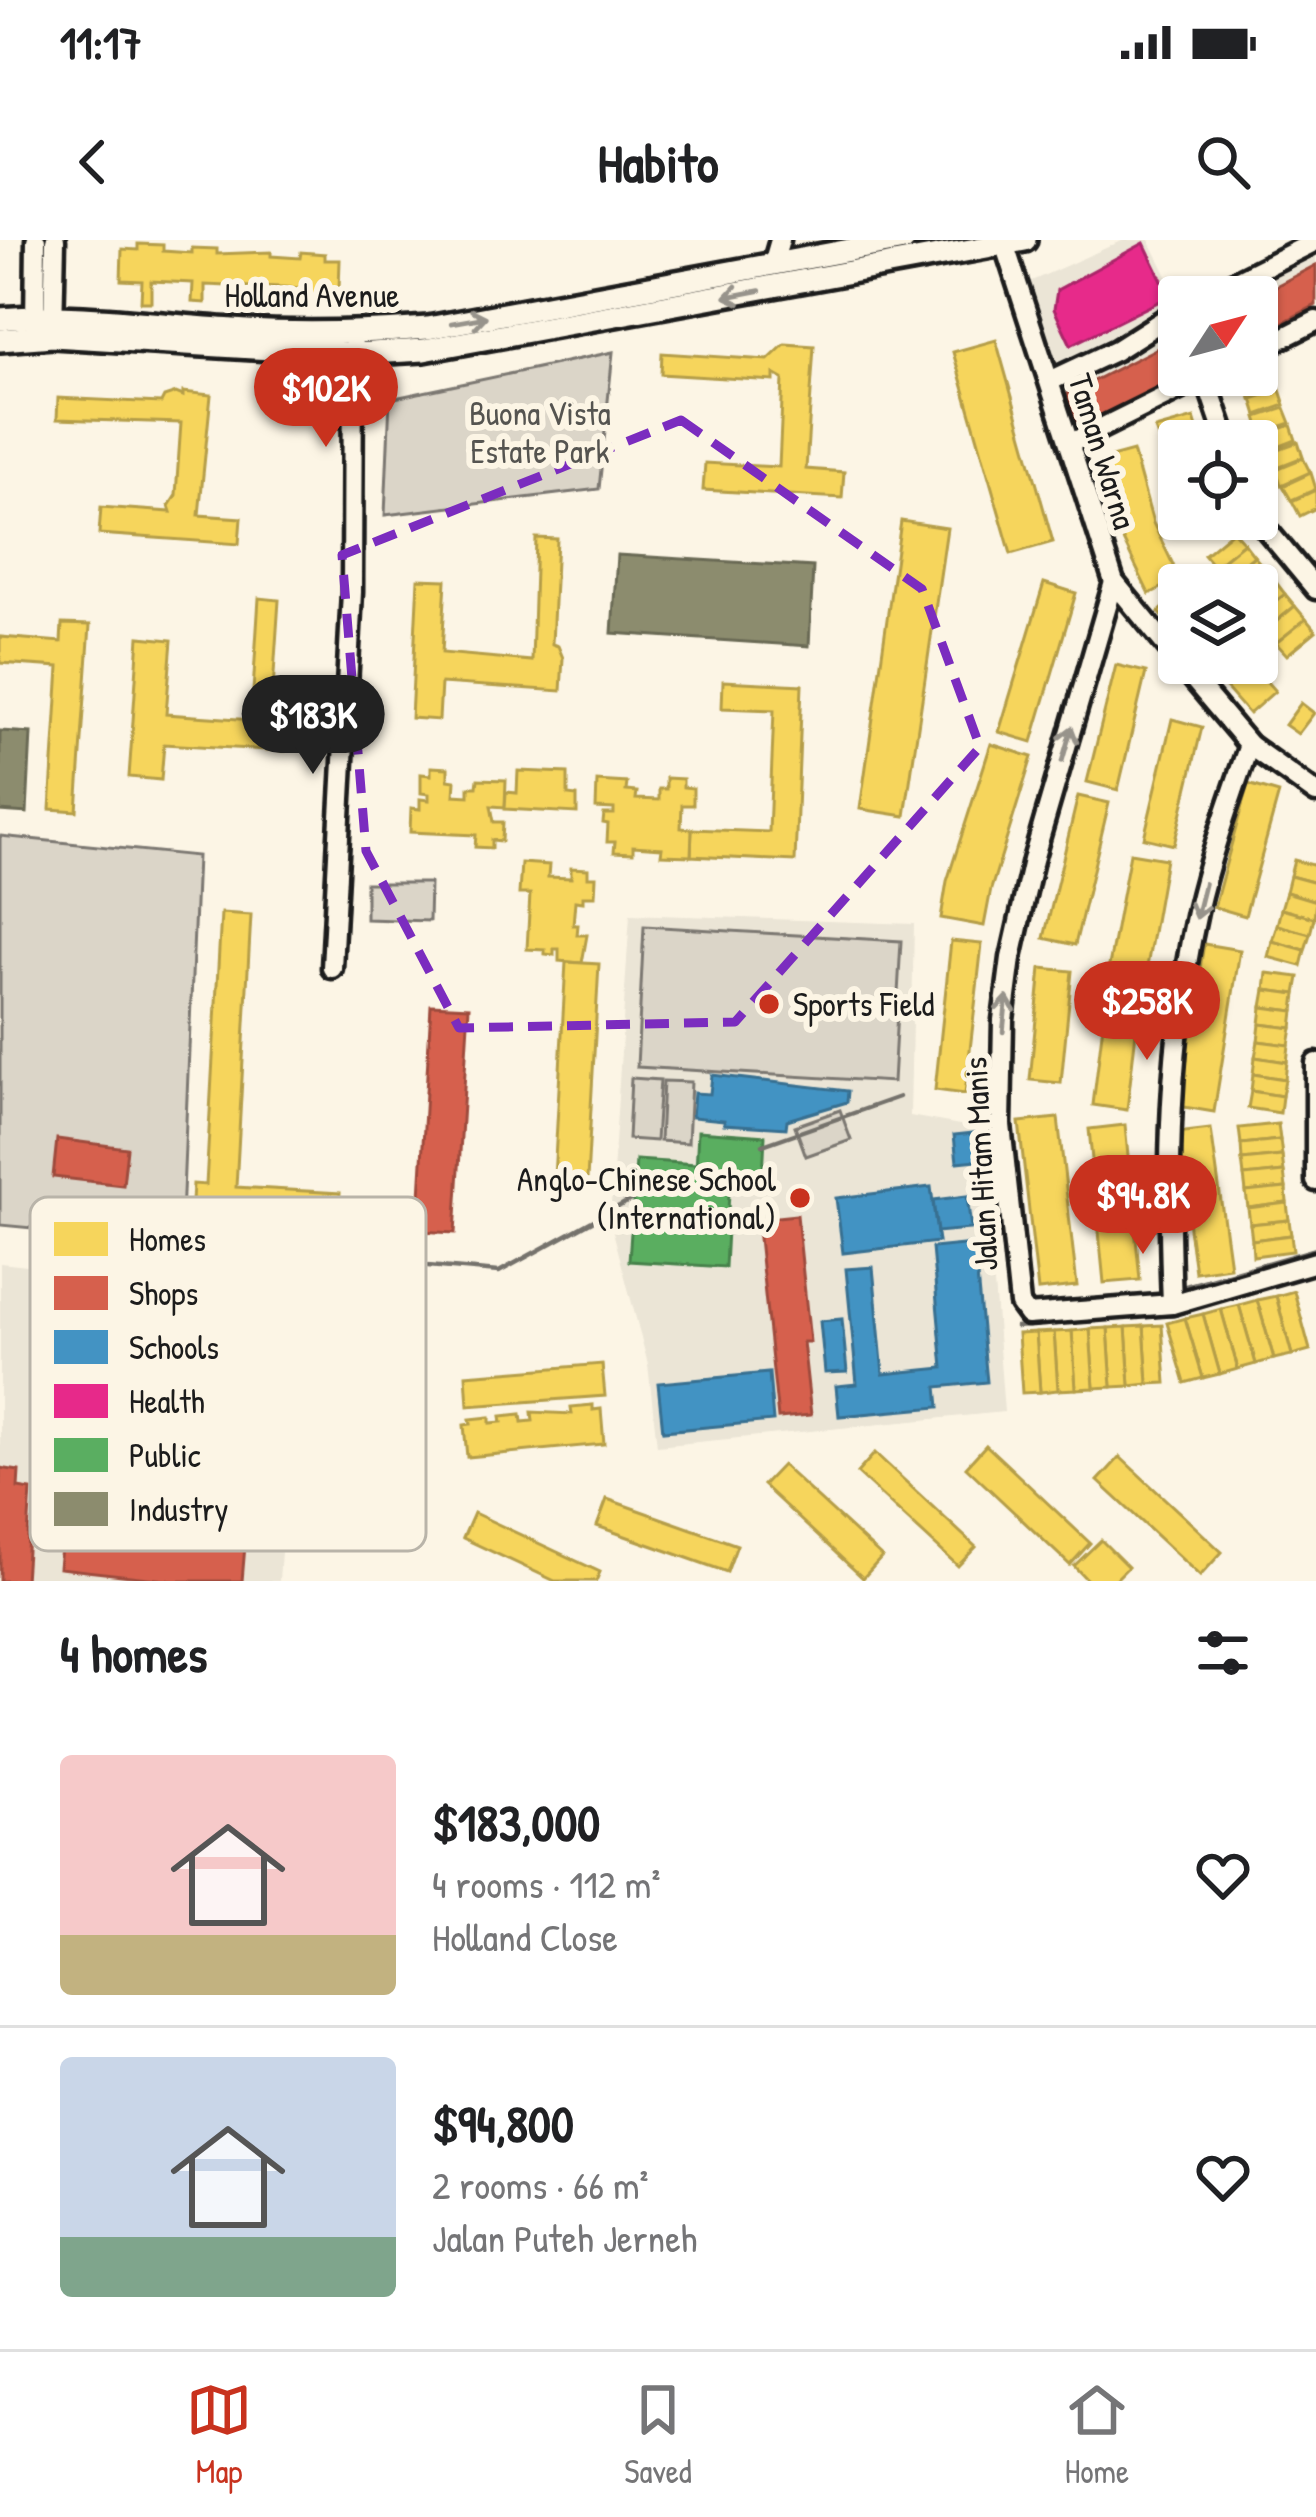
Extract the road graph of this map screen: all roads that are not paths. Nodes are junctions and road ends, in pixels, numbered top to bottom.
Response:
1 (37, 240) edge
2 (56, 240) edge
3 (780, 240) edge
4 (803, 240) edge
5 (904, 240) edge
6 (1011, 242) edge
7 (1316, 242) edge
8 (822, 255) junction
9 (773, 264) junction
10 (1247, 276) edge
11 (0, 319) edge
12 (1316, 321) edge
13 (1158, 323) edge
14 (44, 326) junction
15 (0, 340) edge
16 (1278, 340) edge
17 (353, 344) junction
18 (1050, 382) junction
19 (1166, 396) edge
20 (1071, 443) junction
21 (1275, 540) edge
22 (1114, 582) junction
23 (1316, 589) edge
24 (1158, 635) edge
25 (1198, 684) edge
26 (1249, 746) junction
27 (1316, 793) edge
28 (332, 968) dead end
29 (1316, 1063) edge
30 (1316, 1181) edge
31 (1316, 1262) edge
32 (1172, 1304) junction

1 - 14 street
2 - 14 street
3 - 9 street
4 - 8 street
5 - 8 street, Holland Avenue
6 -> 17 street, Holland Avenue
6 - 18 street, Taman Warna
7 - 10 street
8 - 9 street, Holland Avenue
17 -> 9 street, Holland Avenue
11 - 14 street, Holland Avenue
12 - 16 street
13 - 18 street
14 - 15 street, Holland Avenue
14 - 17 street, Holland Avenue
17 - 28 street
18 - 20 street, Taman Warna
19 - 20 street
20 - 22 street, Taman Warna
21 - 23 street
22 - 24 street, Taman Warna
32 -> 22 street, Jalan Hitam Manis
25 - 26 street, Taman Warna
26 - 27 street, Taman Warna
26 -> 32 street
29 - 30 street
31 - 32 street, Jalan Hitam Manis

